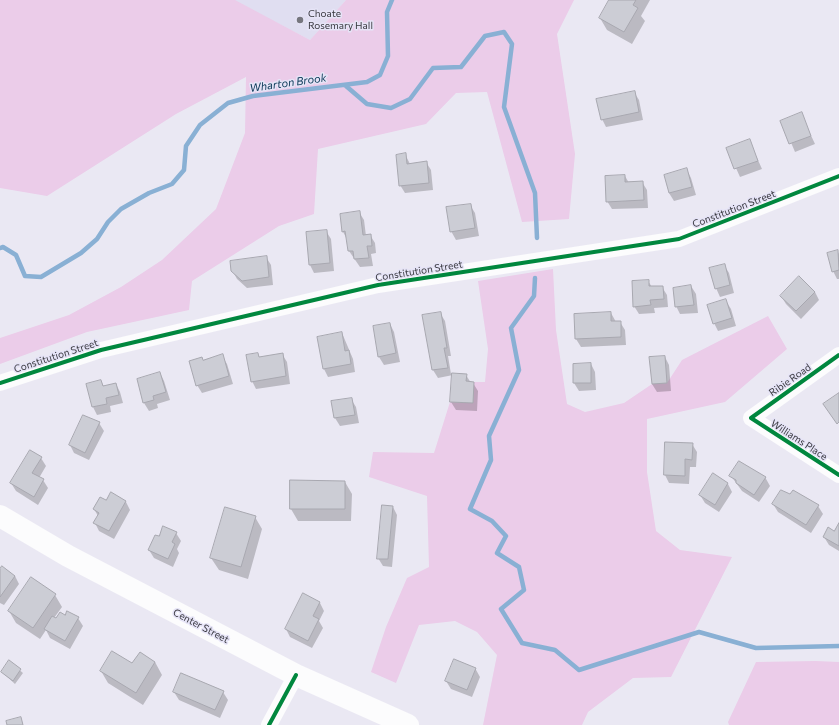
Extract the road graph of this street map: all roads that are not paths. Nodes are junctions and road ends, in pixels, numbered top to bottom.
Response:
1 (839, 176) edge
2 (839, 355) edge
3 (0, 383) edge
4 (751, 418) joint
5 (839, 475) edge
6 (0, 516) edge
7 (296, 675) junction
8 (269, 725) edge
9 (408, 725) edge

1 - 3 street, Constitution Street
2 - 4 street, Ribie Road
4 - 5 street, Williams Place
6 - 7 main road, Center Street
7 - 8 street
7 - 9 main road, Center Street

